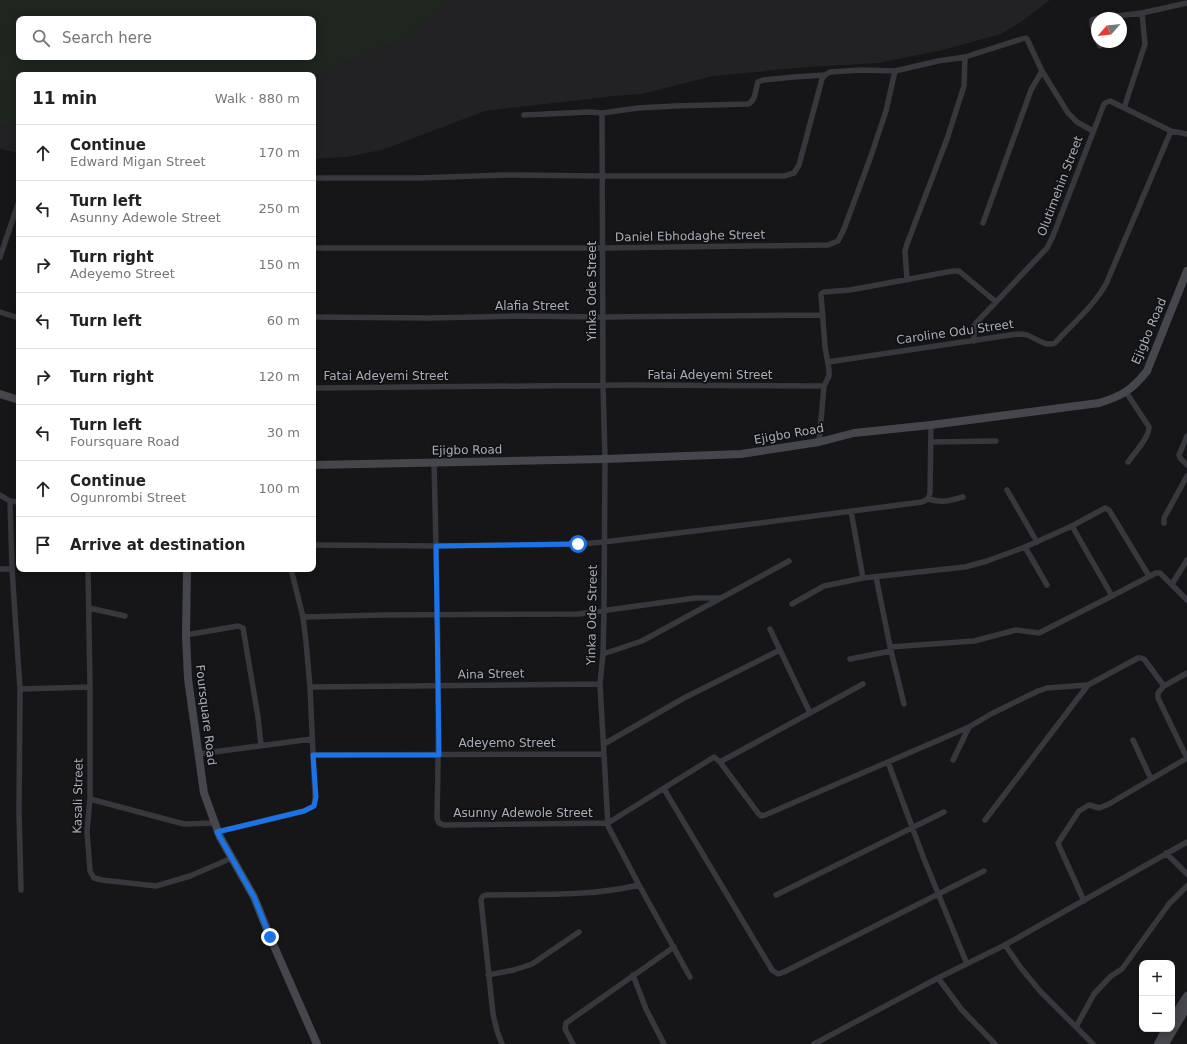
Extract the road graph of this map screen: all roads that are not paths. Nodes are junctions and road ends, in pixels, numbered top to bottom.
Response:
1 (1187, 3) edge
2 (1142, 13) junction
3 (1127, 15) edge
4 (965, 57) junction
5 (895, 71) junction
6 (1042, 71) junction
7 (825, 75) junction
8 (1124, 108) junction
9 (602, 113) junction
10 (524, 115) dead end
11 (1093, 131) junction
12 (1171, 131) junction
13 (1187, 133) edge
14 (601, 176) junction
15 (316, 178) edge
16 (16, 210) edge
17 (983, 223) dead end
18 (316, 248) edge
19 (603, 248) junction
20 (0, 257) edge
21 (1187, 271) edge
22 (907, 280) junction
23 (996, 302) junction
24 (0, 312) edge
25 (823, 315) junction
26 (16, 317) edge
27 (316, 317) edge
28 (602, 318) junction
29 (974, 341) junction
30 (828, 362) junction
31 (603, 386) junction
32 (824, 386) junction
33 (316, 388) edge
34 (1126, 392) junction
35 (0, 394) edge
36 (16, 399) edge
37 (931, 425) junction
38 (1187, 436) edge
39 (996, 441) dead end
40 (819, 442) junction
41 (932, 442) junction
42 (605, 459) junction
43 (1128, 462) dead end
44 (434, 463) junction
45 (316, 465) edge
46 (1187, 465) edge
47 (1187, 476) edge
48 (1007, 490) dead end
49 (0, 495) edge
50 (963, 497) dead end
51 (928, 499) junction
52 (10, 501) junction
53 (16, 502) edge
54 (851, 511) junction
55 (1164, 523) dead end
56 (1072, 526) junction
57 (604, 542) junction
58 (1037, 542) junction
59 (316, 545) edge
60 (436, 546) junction
61 (1025, 547) junction
62 (1187, 560) edge
63 (789, 561) dead end
64 (0, 569) edge
65 (12, 569) junction
66 (88, 572) edge
67 (187, 572) edge
68 (292, 572) edge
69 (1149, 576) junction
70 (876, 577) junction
71 (863, 578) junction
72 (1172, 584) junction
73 (1047, 585) dead end
74 (1112, 596) junction
75 (720, 598) junction
76 (1187, 600) edge
77 (792, 604) dead end
78 (88, 608) junction
79 (604, 611) junction
80 (438, 615) junction
81 (125, 616) dead end
82 (303, 617) junction
83 (770, 629) dead end
84 (186, 635) junction
85 (891, 649) junction
86 (780, 650) junction
87 (603, 654) junction
88 (850, 659) dead end
89 (1187, 673) edge
90 (600, 684) junction
91 (863, 684) dead end
92 (1088, 685) junction
93 (439, 686) junction
94 (1164, 686) junction
95 (90, 687) junction
96 (310, 687) junction
97 (20, 690) junction
98 (904, 704) dead end
99 (810, 713) junction
100 (969, 727) junction
101 (312, 739) junction
102 (1133, 740) dead end
103 (604, 744) junction
104 (261, 745) junction
105 (198, 754) junction
106 (604, 754) junction
107 (313, 755) junction
108 (439, 755) junction
109 (1187, 758) edge
110 (953, 760) dead end
111 (720, 762) junction
112 (888, 762) junction
113 (1151, 778) junction
114 (664, 789) junction
115 (90, 799) junction
116 (944, 812) dead end
117 (985, 820) dead end
118 (215, 824) junction
119 (608, 824) junction
120 (912, 827) junction
121 (217, 832) junction
122 (1187, 842) edge
123 (1166, 854) junction
124 (232, 858) junction
125 (984, 871) dead end
126 (1187, 874) edge
127 (638, 885) junction
128 (1187, 886) edge
129 (21, 890) dead end
130 (938, 894) junction
131 (776, 895) dead end
132 (1084, 901) junction
133 (579, 932) dead end
134 (1005, 945) junction
135 (674, 947) junction
136 (967, 964) junction
137 (488, 975) junction
138 (633, 975) junction
139 (690, 977) dead end
140 (938, 978) junction
141 (1187, 996) edge
142 (1187, 1007) edge
143 (1175, 1014) edge
144 (1076, 1027) junction
145 (1164, 1032) edge
146 (662, 1043) edge
147 (317, 1044) edge
148 (502, 1044) edge
149 (573, 1044) edge
150 (814, 1044) edge
151 (995, 1044) edge
152 (1093, 1044) edge
153 (1158, 1044) edge
154 (1165, 1044) edge

1 - 2 street
2 - 3 street
2 - 8 street
4 - 5 street
4 - 6 street
4 - 22 street
5 - 7 street
5 - 19 street, Daniel Ebhodaghe Street
6 - 11 street
6 - 17 street
7 - 9 street
7 - 14 street
8 - 11 street, Olutimehin Street
8 - 12 street
9 - 10 street
9 - 14 street, Yinka Ode Street
11 - 23 street, Olutimehin Street
12 - 13 street
12 - 29 street, Caroline Odu Street
14 - 15 street
14 - 19 street, Yinka Ode Street
16 - 20 street
18 - 19 street, Daniel Ebhodaghe Street
19 - 28 street, Yinka Ode Street
21 - 34 street, Ejigbo Road
22 - 23 street
22 - 25 street
23 - 29 street, Olutimehin Street
24 - 26 street
25 - 28 street, Alafia Street
25 - 30 street
27 - 28 street, Alafia Street
28 - 31 street, Yinka Ode Street
29 - 30 street, Caroline Odu Street
30 - 32 street
31 - 32 street, Fatai Adeyemi Street
31 - 33 street, Fatai Adeyemi Street
31 - 42 street, Yinka Ode Street
32 - 40 street
34 - 37 street, Ejigbo Road
34 - 43 street
35 - 36 street
37 - 40 street, Ejigbo Road
37 - 41 street
38 - 46 street
39 - 41 street
40 - 42 street, Ejigbo Road
41 - 51 street
42 - 44 street, Ejigbo Road
42 - 57 street, Yinka Ode Street
44 - 45 street, Ejigbo Road
44 - 60 street, Asunny Adewole Street
47 - 55 street
48 - 58 street
49 - 52 street
50 - 51 street
51 - 54 street
52 - 53 street
52 - 65 street
54 - 57 street
54 - 71 street
56 - 58 street
56 - 69 street
56 - 74 street
57 - 60 street
57 - 79 street, Yinka Ode Street
58 - 61 street
59 - 60 street
60 - 80 street, Asunny Adewole Street
61 - 70 street
61 - 73 street
62 - 72 street
63 - 75 street
64 - 65 street
65 - 97 street
66 - 78 street, Kasali Street
67 - 84 street, Foursquare Road
68 - 82 street
69 - 72 street
69 - 74 street
70 - 71 street
70 - 85 street
71 - 77 street
72 - 76 street
74 - 85 street
75 - 79 street
75 - 87 street
78 - 81 street
78 - 95 street, Kasali Street
79 - 80 street
79 - 87 street, Yinka Ode Street
80 - 82 street
80 - 93 street, Asunny Adewole Street
82 - 96 street
83 - 86 street
84 - 104 street
84 - 105 street, Foursquare Road
85 - 88 street
85 - 98 street
86 - 99 street
86 - 103 street
87 - 90 street, Yinka Ode Street
89 - 94 street
90 - 93 street, Aina Street
90 - 103 street, Yinka Ode Street
91 - 99 street
92 - 94 street
92 - 100 street
92 - 117 street
93 - 96 street, Aina Street
93 - 108 street, Asunny Adewole Street
94 - 109 street
95 - 97 street
95 - 115 street, Kasali Street
96 - 101 street
97 - 129 street
99 - 111 street
100 - 110 street
100 - 112 street
101 - 104 street
101 - 107 street
102 - 113 street
103 - 106 street, Yinka Ode Street
104 - 105 street
105 - 118 street, Foursquare Road
106 - 108 street, Adeyemo Street
106 - 119 street, Yinka Ode Street
107 - 108 street, Adeyemo Street
107 - 121 street
108 - 119 street, Asunny Adewole Street
109 - 113 street
111 - 112 street
111 - 114 street
112 - 120 street
113 - 132 street
114 - 119 street
114 - 130 street
115 - 118 street
115 - 124 street, Kasali Street
116 - 120 street
118 - 121 street, Foursquare Road
119 - 127 street, Yinka Ode Street
120 - 130 street
120 - 131 street
121 - 124 street, Foursquare Road
122 - 123 street
123 - 126 street
123 - 132 street
124 - 147 street, Foursquare Road
125 - 130 street
127 - 135 street, Yinka Ode Street
127 - 137 street
128 - 144 street
130 - 136 street
132 - 134 street
133 - 137 street
134 - 136 street
134 - 144 street
135 - 138 street
135 - 139 street, Yinka Ode Street
136 - 140 street
137 - 148 street
138 - 146 street
138 - 149 street
140 - 150 street
140 - 151 street
141 - 143 street
142 - 154 street
144 - 152 street
145 - 153 street

